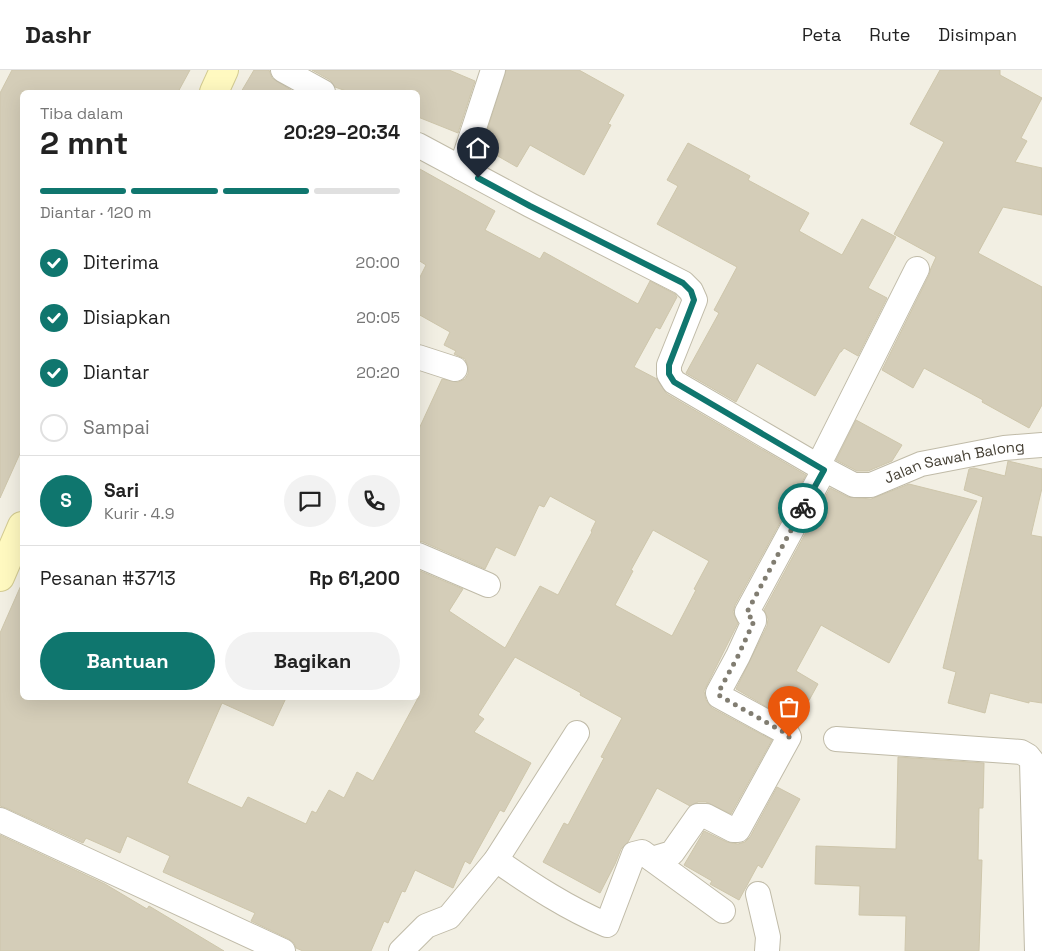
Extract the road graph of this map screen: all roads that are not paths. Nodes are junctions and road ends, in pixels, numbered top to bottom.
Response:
1 (224, 70) edge
2 (283, 70) edge
3 (493, 70) edge
4 (215, 90) edge
5 (319, 90) edge
6 (420, 149) edge
7 (461, 168) junction
8 (917, 269) dead end
9 (420, 358) edge
10 (456, 369) dead end
11 (1042, 445) edge
12 (821, 468) junction
13 (20, 535) edge
14 (420, 556) edge
15 (0, 576) edge
16 (488, 586) dead end
17 (577, 733) dead end
18 (836, 739) dead end
19 (0, 820) edge
20 (652, 859) junction
21 (496, 860) junction
22 (758, 894) dead end
23 (724, 911) dead end
24 (283, 951) edge
25 (401, 951) edge
26 (767, 951) edge
27 (1037, 951) edge

1 - 4 main road
2 - 5 street
3 - 7 street
6 - 7 street, Jalan Sawah Balong
7 - 12 street, Jalan Sawah Balong
8 - 12 street
9 - 10 street
11 - 12 street, Jalan Sawah Balong
12 - 20 street
13 - 15 main road
14 - 16 street
17 - 21 street
18 - 27 street
19 - 24 street
20 - 21 street
20 - 23 street
21 - 25 street
22 - 26 street

